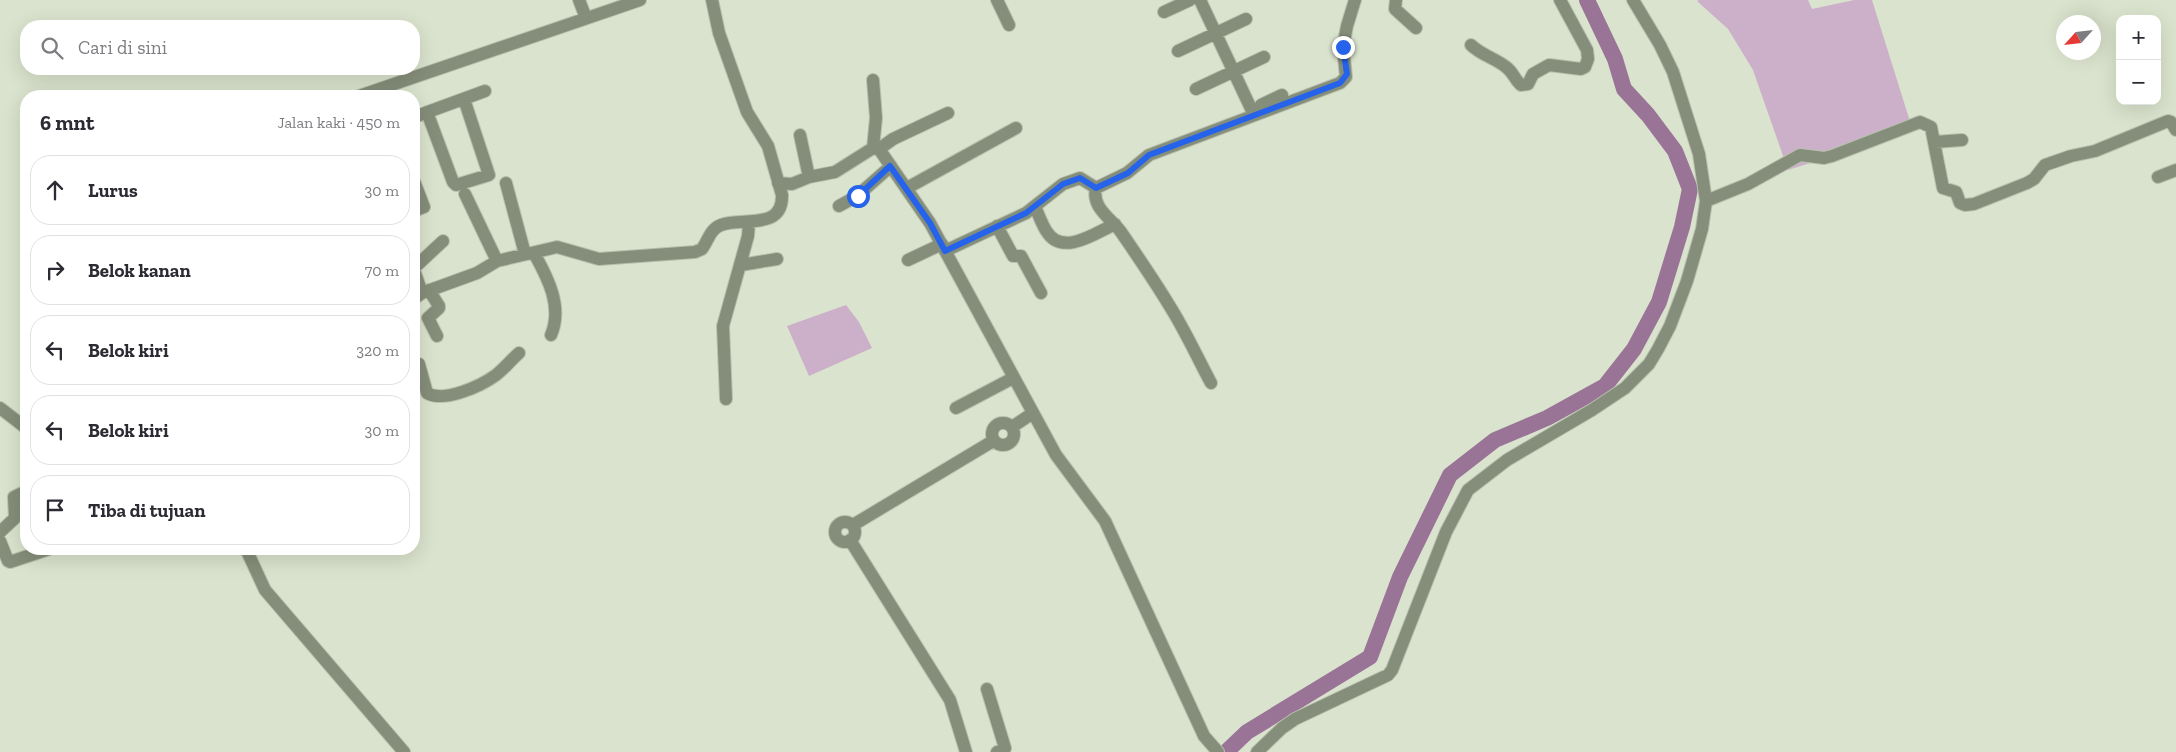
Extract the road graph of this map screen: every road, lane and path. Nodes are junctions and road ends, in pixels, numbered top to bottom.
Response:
1 (579, 0) edge
2 (640, 0) edge
3 (712, 0) edge
4 (997, 0) edge
5 (1190, 0) edge
6 (1200, 0) edge
7 (1355, 0) edge
8 (1396, 0) edge
9 (1560, 0) edge
10 (1633, 0) edge
11 (1164, 12) dead end
12 (586, 18) junction
13 (1246, 19) dead end
14 (1009, 25) dead end
15 (1416, 28) dead end
16 (1216, 34) junction
17 (1471, 45) dead end
18 (1178, 51) dead end
19 (1264, 57) dead end
20 (1234, 72) junction
21 (873, 80) dead end
22 (1196, 89) dead end
23 (376, 90) edge
24 (485, 91) dead end
25 (1282, 95) dead end
26 (464, 99) junction
27 (427, 112) junction
28 (1253, 112) junction
29 (948, 114) dead end
30 (420, 115) edge
31 (1016, 128) dead end
32 (1211, 128) dead end
33 (2176, 130) edge
34 (800, 135) dead end
35 (1962, 140) dead end
36 (1935, 142) junction
37 (876, 149) junction
38 (890, 166) junction
39 (2176, 170) edge
40 (2158, 177) dead end
41 (809, 178) junction
42 (506, 183) dead end
43 (778, 183) junction
44 (907, 188) junction
45 (1096, 188) junction
46 (465, 194) dead end
47 (420, 197) edge
48 (1706, 201) junction
49 (839, 206) dead end
50 (1035, 207) junction
51 (420, 209) edge
52 (749, 222) junction
53 (1116, 224) junction
54 (997, 226) junction
55 (443, 241) dead end
56 (944, 247) junction
57 (530, 253) junction
58 (777, 259) dead end
59 (908, 260) dead end
60 (497, 261) junction
61 (420, 263) edge
62 (740, 265) junction
63 (1041, 293) dead end
64 (421, 294) edge
65 (551, 335) dead end
66 (437, 336) dead end
67 (519, 353) dead end
68 (420, 368) edge
69 (1013, 378) junction
70 (1211, 383) dead end
71 (726, 399) dead end
72 (0, 408) edge
73 (956, 408) dead end
74 (1033, 414) junction
75 (20, 423) edge
76 (20, 494) edge
77 (852, 525) junction
78 (0, 532) edge
79 (850, 540) junction
80 (0, 541) edge
81 (31, 555) edge
82 (249, 555) edge
83 (987, 690) dead end
84 (404, 752) edge
85 (966, 752) edge
86 (997, 752) edge
87 (1218, 752) edge
88 (1257, 752) edge

1 - 12 street
2 - 12 street
3 - 43 street
4 - 14 street
5 - 11 street
6 - 16 street
7 - 28 street
8 - 15 street
9 - 17 street
10 - 48 street
12 - 23 street
13 - 16 street
16 - 18 street
16 - 20 street
19 - 20 street
20 - 22 street
20 - 28 street
21 - 37 street
24 - 26 street
25 - 28 street
26 - 27 street
26 - 27 street
27 - 30 street
28 - 32 street
28 - 45 street
29 - 37 street
31 - 44 street
33 - 36 street
34 - 41 street
35 - 36 street
36 - 48 street
37 - 38 street
37 - 41 street
38 - 44 street
38 - 49 street
39 - 40 street
41 - 43 street
42 - 57 street
43 - 52 street
44 - 56 street
45 - 50 street
45 - 53 street
46 - 60 street
47 - 51 street
48 - 88 street
50 - 53 street
50 - 54 street
52 - 57 street
52 - 62 street
53 - 70 street
54 - 56 street
54 - 63 street
55 - 61 street
56 - 59 street
56 - 69 street
57 - 60 street
57 - 65 street
58 - 62 street
60 - 64 street
62 - 71 street
64 - 66 street
67 - 68 street
69 - 73 street
69 - 74 street
72 - 75 street
74 - 77 street
74 - 87 street
76 - 78 street
77 - 79 street
77 - 79 street
79 - 85 street
80 - 81 street
82 - 84 street
83 - 86 street

